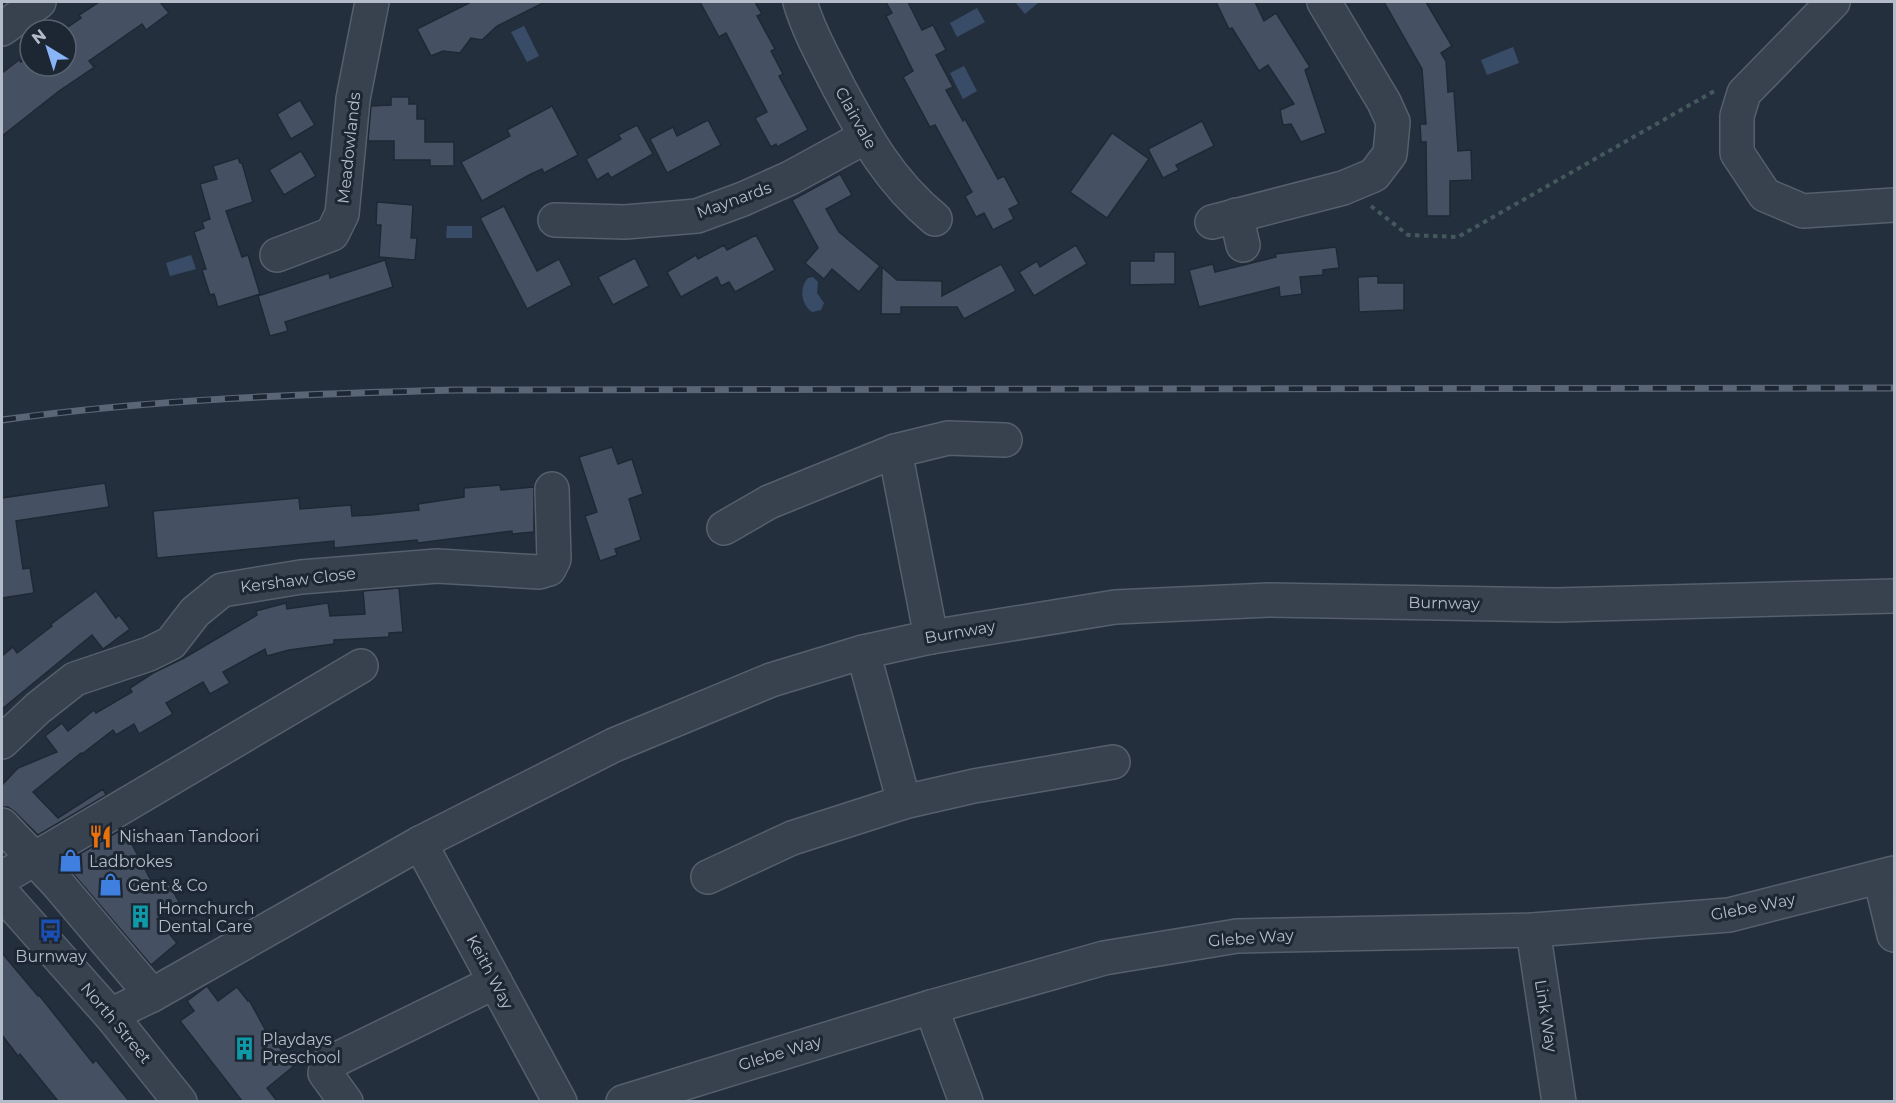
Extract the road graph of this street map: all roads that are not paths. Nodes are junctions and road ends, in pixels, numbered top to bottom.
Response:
1 (39, 2) edge
2 (372, 2) edge
3 (800, 2) edge
4 (1324, 2) edge
5 (1833, 2) edge
6 (2, 29) edge
7 (865, 136) junction
8 (1894, 205) edge
9 (935, 219) dead end
10 (555, 220) dead end
11 (1230, 228) dead end
12 (277, 255) dead end
13 (1005, 440) dead end
14 (895, 451) junction
15 (552, 489) dead end
16 (724, 528) dead end
17 (1894, 597) edge
18 (931, 636) junction
19 (863, 652) junction
20 (361, 666) dead end
21 (2, 742) edge
22 (1113, 762) dead end
23 (904, 802) junction
24 (2, 825) edge
25 (420, 843) junction
26 (34, 859) junction
27 (1887, 875) edge
28 (708, 877) dead end
29 (2, 878) edge
30 (2, 893) edge
31 (1533, 930) junction
32 (1894, 934) edge
33 (495, 982) junction
34 (152, 994) junction
35 (931, 1007) junction
36 (112, 1017) junction
37 (180, 1101) edge
38 (346, 1101) edge
39 (560, 1101) edge
40 (623, 1101) edge
41 (966, 1101) edge
42 (1559, 1101) edge

1 - 6 street
2 - 12 street, Meadowlands
3 - 7 street, Clairvale
4 - 11 street
5 - 8 street
7 - 9 street, Clairvale
7 - 10 street, Maynards
13 - 14 street
14 - 16 street
14 - 18 street
15 - 21 street, Kershaw Close
17 - 18 street, Burnway
18 - 19 street, Burnway
19 - 23 street
19 - 25 street, Burnway
20 - 26 street
22 - 23 street
23 - 28 street
24 - 26 street
25 - 33 street, Keith Way
25 - 34 street, Burnway
26 - 29 street
26 - 34 street
27 - 31 street, Glebe Way
27 - 32 street
30 - 36 street, North Street
31 - 35 street, Glebe Way
31 - 42 street, Link Way
33 - 38 street
33 - 39 street, Keith Way
34 - 36 street, Burnway
35 - 40 street, Glebe Way
35 - 41 street
36 - 37 street, North Street

